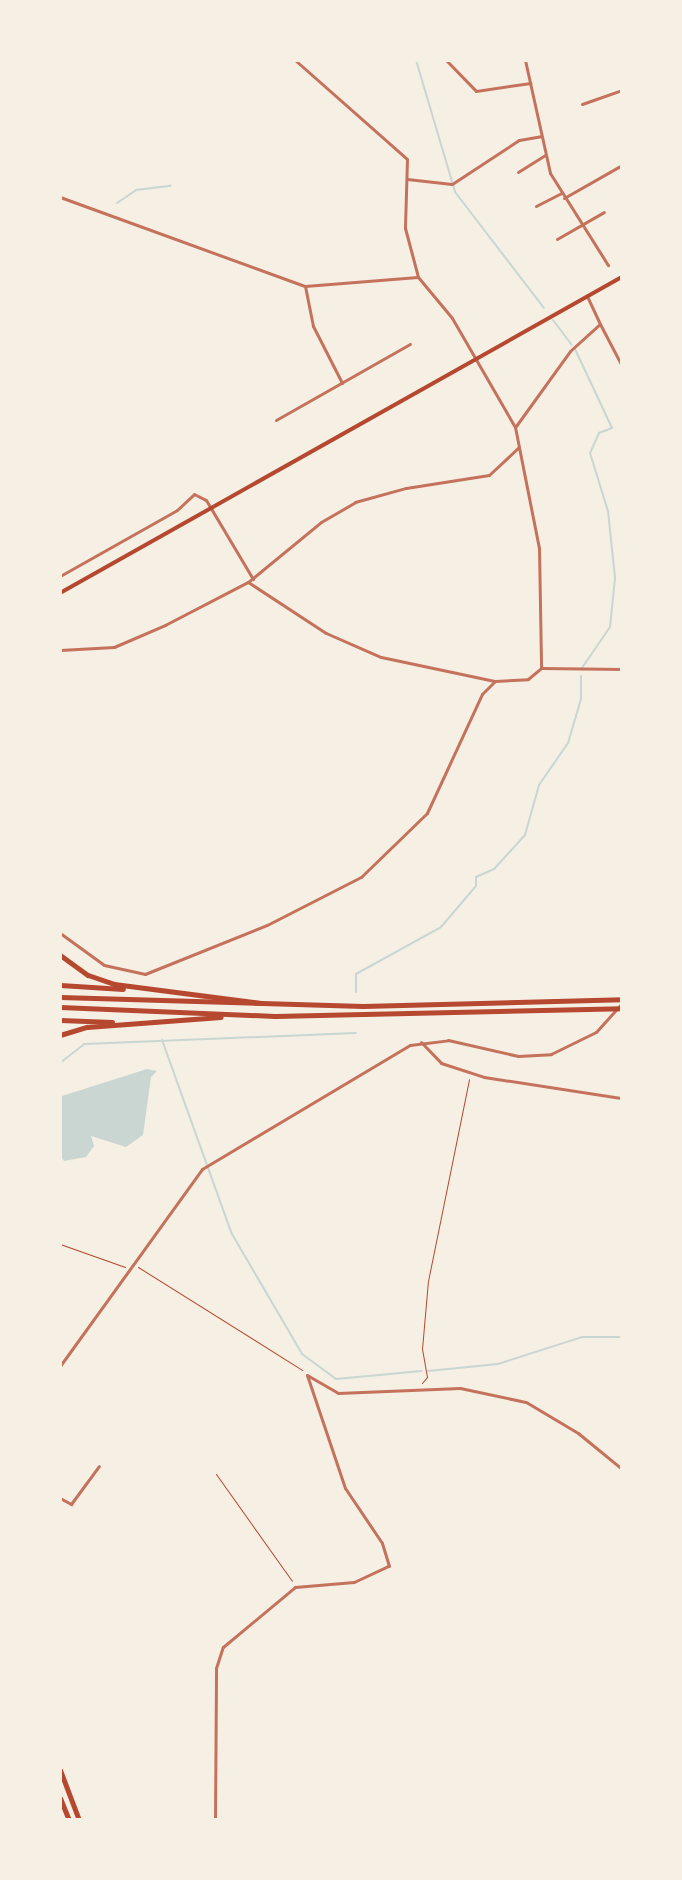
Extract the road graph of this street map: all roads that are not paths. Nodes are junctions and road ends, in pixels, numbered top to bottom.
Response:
1 (295, 60) edge
2 (446, 60) edge
3 (525, 60) edge
4 (530, 83) junction
5 (622, 90) edge
6 (582, 104) dead end
7 (541, 136) junction
8 (545, 155) junction
9 (622, 165) edge
10 (518, 172) dead end
11 (406, 179) junction
12 (561, 193) junction
13 (60, 197) edge
14 (564, 198) junction
15 (536, 206) dead end
16 (604, 212) dead end
17 (581, 225) junction
18 (557, 239) dead end
19 (608, 265) dead end
20 (418, 277) junction
21 (622, 277) edge
22 (305, 286) junction
23 (587, 296) junction
24 (600, 324) junction
25 (410, 344) dead end
26 (474, 359) junction
27 (622, 366) edge
28 (342, 383) junction
29 (276, 420) dead end
30 (515, 427) junction
31 (518, 448) junction
32 (210, 507) junction
33 (60, 576) edge
34 (253, 579) junction
35 (248, 582) junction
36 (60, 593) edge
37 (60, 650) edge
38 (541, 668) junction
39 (622, 669) edge
40 (495, 681) junction
41 (60, 933) edge
42 (60, 955) edge
43 (60, 985) edge
44 (148, 990) junction
45 (60, 997) edge
46 (622, 1003) edge
47 (274, 1006) junction
48 (60, 1007) edge
49 (244, 1015) junction
50 (60, 1020) edge
51 (169, 1022) junction
52 (60, 1035) edge
53 (421, 1042) junction
54 (622, 1098) edge
55 (60, 1366) edge
56 (99, 1466) dead end
57 (622, 1469) edge
58 (60, 1498) edge
59 (60, 1770) edge
60 (60, 1798) edge
61 (69, 1820) edge
62 (79, 1820) edge
63 (215, 1820) edge

1 - 11 street
2 - 4 street
3 - 4 street
4 - 7 street
5 - 6 street
7 - 8 street
7 - 11 street
8 - 10 street
8 - 12 street
9 - 14 street
11 - 20 street
12 - 14 street
12 - 15 street
13 - 22 street
14 - 17 street
16 - 17 street
17 - 18 street
17 - 19 street
20 - 22 street
20 - 26 street
21 - 23 main road
22 - 28 street
23 - 24 street
23 - 26 main road
24 - 27 street
24 - 30 street
25 - 28 street
26 - 30 street
26 - 32 main road
28 - 29 street
30 - 31 street
31 - 34 street
31 - 38 street
32 - 33 street
32 - 34 street
32 - 36 main road
34 - 35 street
35 - 37 street
35 - 40 street
38 - 39 street
38 - 40 street
40 - 41 street
42 - 44 highway
43 - 44 highway
44 - 47 highway
45 - 47 highway
46 - 47 highway
46 - 49 highway
46 - 53 street
48 - 49 highway
49 - 51 highway
50 - 51 highway
51 - 52 highway
53 - 54 street
53 - 55 street
56 - 58 street
57 - 63 street
59 - 62 highway
60 - 61 highway

